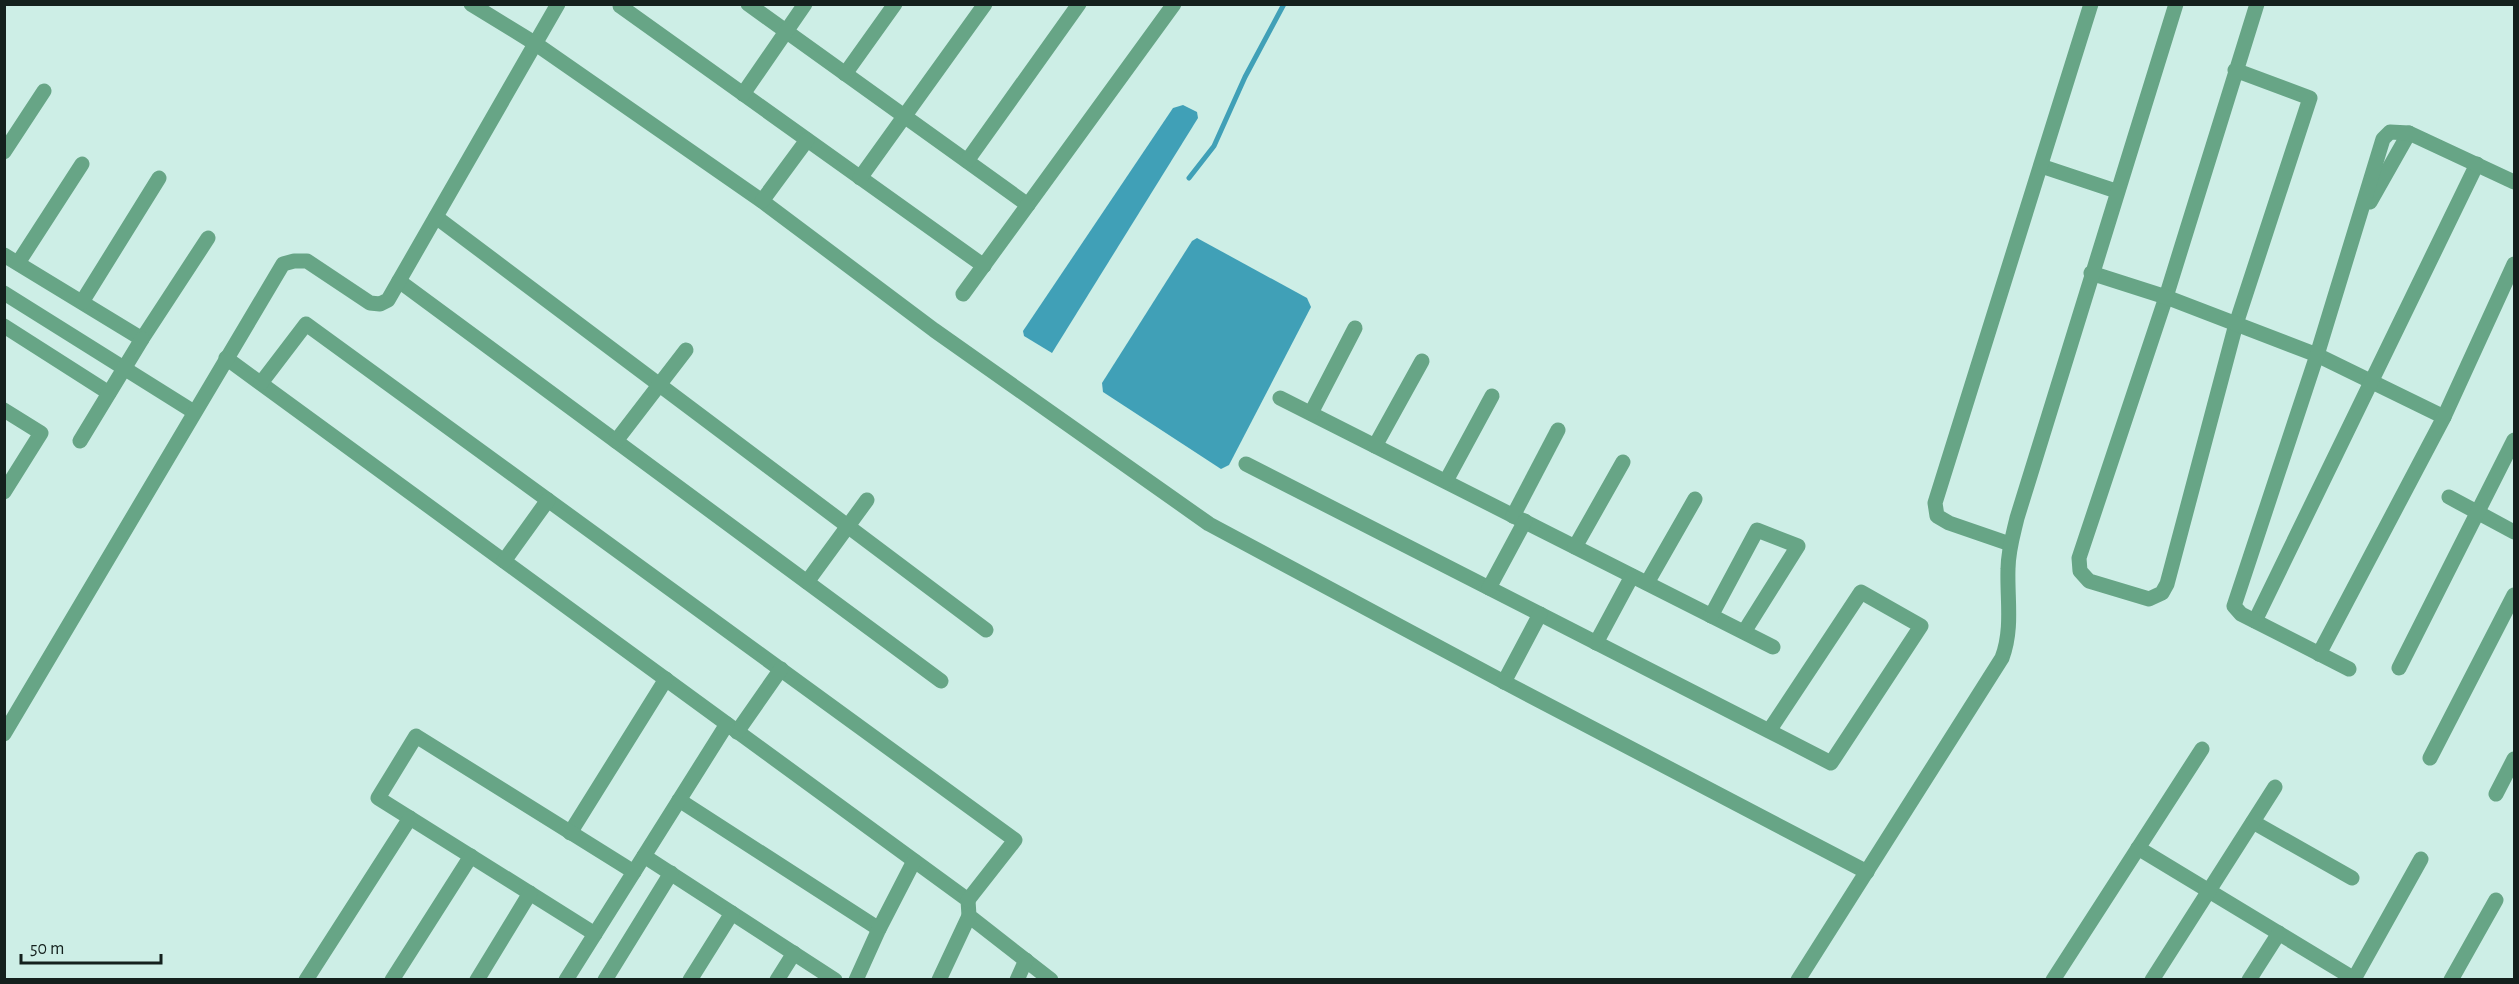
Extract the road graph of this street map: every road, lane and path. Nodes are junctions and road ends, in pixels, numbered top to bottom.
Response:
1 (471, 4) edge
2 (558, 4) edge
3 (622, 4) edge
4 (748, 4) edge
5 (805, 4) edge
6 (895, 4) edge
7 (985, 4) edge
8 (1079, 4) edge
9 (1174, 4) edge
10 (2091, 4) edge
11 (2176, 4) edge
12 (2257, 4) edge
13 (786, 32) junction
14 (536, 44) junction
15 (2235, 70) junction
16 (845, 74) junction
17 (44, 91) dead end
18 (743, 94) junction
19 (905, 117) junction
20 (807, 140) junction
21 (4, 152) edge
22 (967, 161) junction
23 (82, 164) dead end
24 (2477, 164) junction
25 (2041, 166) junction
26 (159, 178) dead end
27 (860, 178) junction
28 (2514, 182) edge
29 (2116, 191) junction
30 (762, 201) junction
31 (1028, 205) junction
32 (436, 217) junction
33 (208, 238) dead end
34 (4, 255) edge
35 (18, 263) junction
36 (2514, 264) edge
37 (984, 266) junction
38 (2091, 273) junction
39 (399, 281) junction
40 (4, 292) edge
41 (963, 294) dead end
42 (2166, 297) junction
43 (82, 302) junction
44 (2236, 324) junction
45 (4, 326) edge
46 (1355, 327) dead end
47 (142, 339) junction
48 (686, 350) dead end
49 (2317, 355) junction
50 (226, 358) junction
51 (1422, 361) dead end
52 (125, 367) junction
53 (2372, 382) junction
54 (261, 383) junction
55 (659, 385) junction
56 (109, 393) junction
57 (1492, 396) dead end
58 (1280, 398) dead end
59 (4, 410) edge
60 (194, 412) junction
61 (1311, 413) junction
62 (2444, 417) junction
63 (1558, 430) dead end
64 (2514, 440) edge
65 (80, 441) dead end
66 (616, 441) junction
67 (1375, 446) junction
68 (1623, 462) dead end
69 (1246, 464) dead end
70 (1446, 482) junction
71 (4, 492) edge
72 (2449, 497) dead end
73 (1695, 499) dead end
74 (548, 500) junction
75 (867, 500) dead end
76 (2478, 512) junction
77 (1519, 518) junction
78 (848, 526) junction
79 (2514, 532) edge
80 (2010, 544) junction
81 (1575, 547) junction
82 (504, 561) junction
83 (1632, 576) junction
84 (807, 582) junction
85 (1647, 583) junction
86 (1489, 588) junction
87 (2514, 595) edge
88 (1540, 614) junction
89 (1711, 616) junction
90 (2255, 621) junction
91 (986, 630) dead end
92 (1744, 632) junction
93 (1596, 643) junction
94 (1773, 647) dead end
95 (2319, 654) junction
96 (2399, 668) dead end
97 (781, 669) junction
98 (2349, 669) dead end
99 (666, 680) junction
100 (941, 681) dead end
101 (1504, 681) junction
102 (732, 728) junction
103 (1769, 731) junction
104 (4, 734) edge
105 (2202, 749) dead end
106 (2430, 758) dead end
107 (2514, 759) edge
108 (2275, 788) dead end
109 (2496, 794) dead end
110 (679, 800) junction
111 (410, 818) junction
112 (2253, 822) junction
113 (570, 833) junction
114 (2138, 848) junction
115 (471, 856) junction
116 (644, 856) junction
117 (2421, 859) dead end
118 (914, 861) junction
119 (634, 872) junction
120 (1867, 872) junction
121 (671, 873) junction
122 (2352, 878) dead end
123 (2209, 891) junction
124 (530, 893) junction
125 (968, 900) junction
126 (2496, 900) dead end
127 (732, 913) junction
128 (969, 916) junction
129 (879, 929) junction
130 (2279, 933) junction
131 (595, 934) junction
132 (794, 953) junction
133 (1026, 960) junction
134 (2355, 979) edge
135 (306, 980) edge
136 (392, 980) edge
137 (477, 980) edge
138 (566, 980) edge
139 (605, 980) edge
140 (690, 980) edge
141 (777, 980) edge
142 (835, 980) edge
143 (856, 980) edge
144 (939, 980) edge
145 (1017, 980) edge
146 (1051, 980) edge
147 (1798, 980) edge
148 (2053, 980) edge
149 (2152, 980) edge
150 (2249, 980) edge
151 (2451, 980) edge

1 - 14 street
2 - 14 street
3 - 18 street
4 - 13 street
5 - 13 street
6 - 16 street
7 - 19 street
8 - 22 street
9 - 31 street
10 - 25 street
11 - 29 street
12 - 15 street
13 - 16 street
13 - 18 street
14 - 30 street
14 - 32 street
15 - 42 street
15 - 44 street
16 - 19 street
17 - 21 street
18 - 20 street
19 - 22 street
19 - 27 street
20 - 27 street
20 - 30 street
22 - 31 street
23 - 35 street
24 - 28 street
24 - 49 street
24 - 53 street
25 - 29 street
25 - 80 street
26 - 43 street
27 - 37 street
29 - 38 street
30 - 101 street
31 - 37 street
32 - 39 street
32 - 55 street
33 - 47 street
34 - 35 street
35 - 43 street
36 - 62 street
37 - 41 street
38 - 42 street
38 - 80 street
39 - 50 street
39 - 66 street
40 - 52 street
42 - 44 street
42 - 44 street
43 - 47 street
44 - 49 street
45 - 56 street
46 - 61 street
47 - 52 street
48 - 55 street
49 - 53 street
49 - 90 street
50 - 54 street
50 - 60 street
51 - 67 street
52 - 56 street
52 - 60 street
53 - 62 street
53 - 90 street
54 - 74 street
54 - 82 street
55 - 66 street
55 - 78 street
56 - 65 street
57 - 70 street
58 - 61 street
59 - 71 street
60 - 104 street
61 - 67 street
62 - 95 street
63 - 77 street
64 - 76 street
66 - 84 street
67 - 70 street
68 - 81 street
69 - 86 street
70 - 77 street
72 - 76 street
73 - 85 street
74 - 82 street
74 - 97 street
75 - 78 street
76 - 79 street
76 - 96 street
77 - 81 street
77 - 86 street
78 - 84 street
78 - 91 street
80 - 120 street
81 - 83 street
82 - 99 street
83 - 85 street
83 - 93 street
84 - 100 street
85 - 89 street
86 - 88 street
87 - 106 street
88 - 93 street
88 - 101 street
89 - 92 street
89 - 92 street
90 - 95 street
92 - 94 street
93 - 103 street
95 - 98 street
97 - 102 street
97 - 125 street
99 - 102 street
99 - 113 street
101 - 120 street
102 - 110 street
102 - 118 street
103 - 103 street
105 - 114 street
107 - 109 street
108 - 112 street
110 - 116 street
110 - 129 street
111 - 113 street
111 - 115 street
111 - 135 street
112 - 122 street
112 - 123 street
113 - 119 street
114 - 123 street
114 - 148 street
115 - 124 street
115 - 136 street
116 - 119 street
116 - 121 street
117 - 134 street
118 - 125 street
118 - 129 street
119 - 131 street
120 - 147 street
121 - 127 street
121 - 139 street
123 - 130 street
123 - 149 street
124 - 131 street
124 - 137 street
125 - 128 street
126 - 151 street
127 - 132 street
127 - 140 street
128 - 133 street
128 - 144 street
129 - 143 street
130 - 134 street
130 - 150 street
131 - 138 street
132 - 141 street
132 - 142 street
133 - 145 street
133 - 146 street

